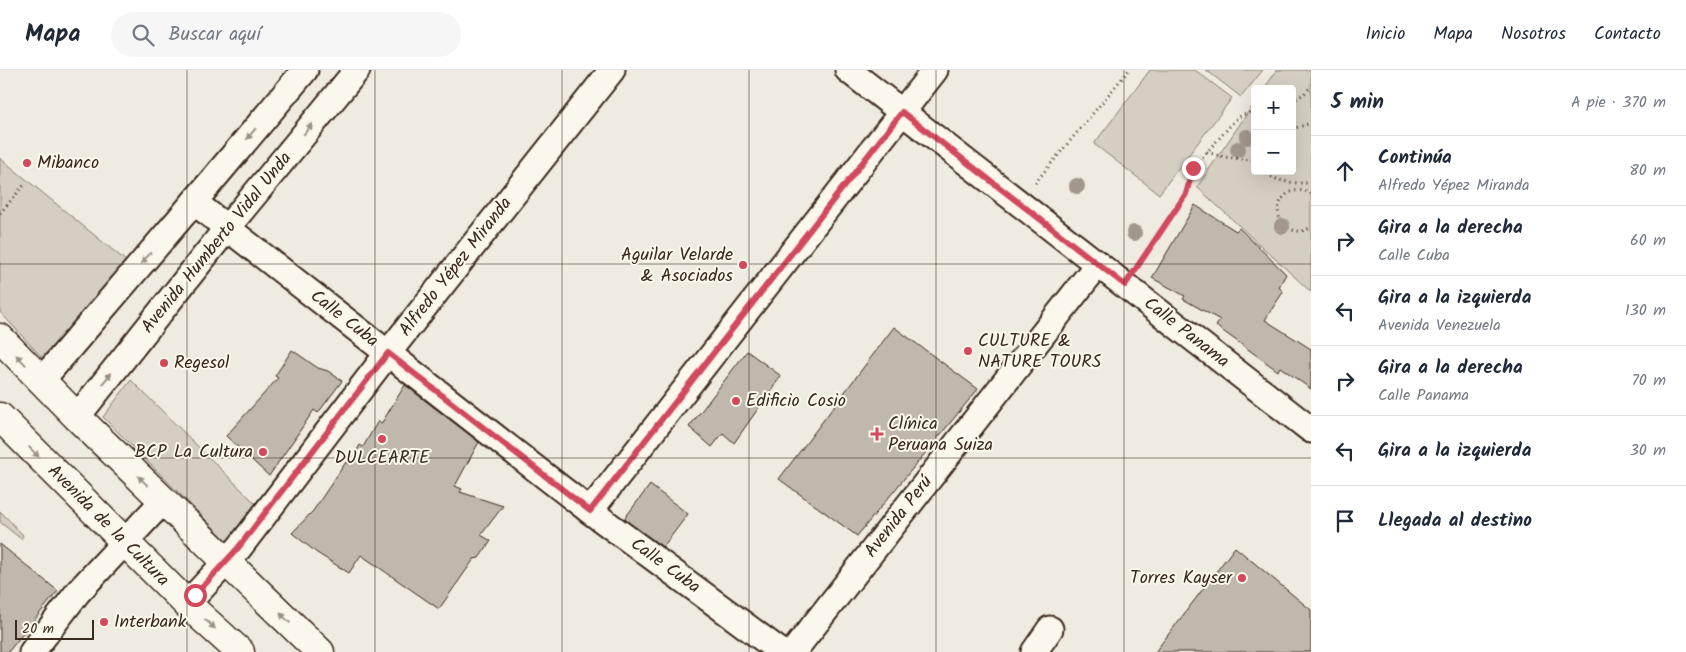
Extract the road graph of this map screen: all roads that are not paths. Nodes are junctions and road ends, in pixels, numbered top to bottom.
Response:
1 (357, 70) edge
2 (612, 70) edge
3 (848, 70) edge
4 (935, 70) edge
5 (300, 72) edge
6 (330, 102) junction
7 (902, 112) junction
8 (194, 202) junction
9 (227, 228) junction
10 (1098, 264) junction
11 (0, 338) edge
12 (388, 353) junction
13 (41, 380) junction
14 (0, 416) edge
15 (77, 417) junction
16 (1311, 430) edge
17 (163, 501) junction
18 (590, 511) junction
19 (124, 542) junction
20 (227, 562) junction
21 (187, 604) junction
22 (1050, 629) dead end
23 (32, 652) edge
24 (240, 652) edge
25 (320, 652) edge
26 (781, 652) edge
27 (793, 652) edge
28 (1034, 652) edge

1 - 6 street, Avenida Humberto Vidal Unda
2 - 12 street, Alfredo Yépez Miranda
3 - 7 street, Calle Panama
4 - 7 street
5 - 6 street
5 -> 8 street
9 -> 6 street, Avenida Humberto Vidal Unda
7 - 10 street, Calle Panama
7 - 18 street
8 - 9 street, Calle Cuba
8 -> 13 street
9 - 12 street, Calle Cuba
15 -> 9 street, Avenida Humberto Vidal Unda
10 - 16 street, Calle Panama
10 - 27 street, Avenida Perú
13 -> 11 highway
12 - 18 street, Calle Cuba
12 - 20 street, Alfredo Yépez Miranda
13 - 15 highway
14 -> 19 highway, Avenida de la Cultura
17 -> 15 highway
17 - 19 street
17 - 20 highway
18 - 26 street, Calle Cuba
19 - 21 highway, Avenida de la Cultura
19 - 23 street
20 - 21 street, Alfredo Yépez Miranda
25 -> 20 highway
21 -> 24 highway, Avenida de la Cultura
22 - 28 street

